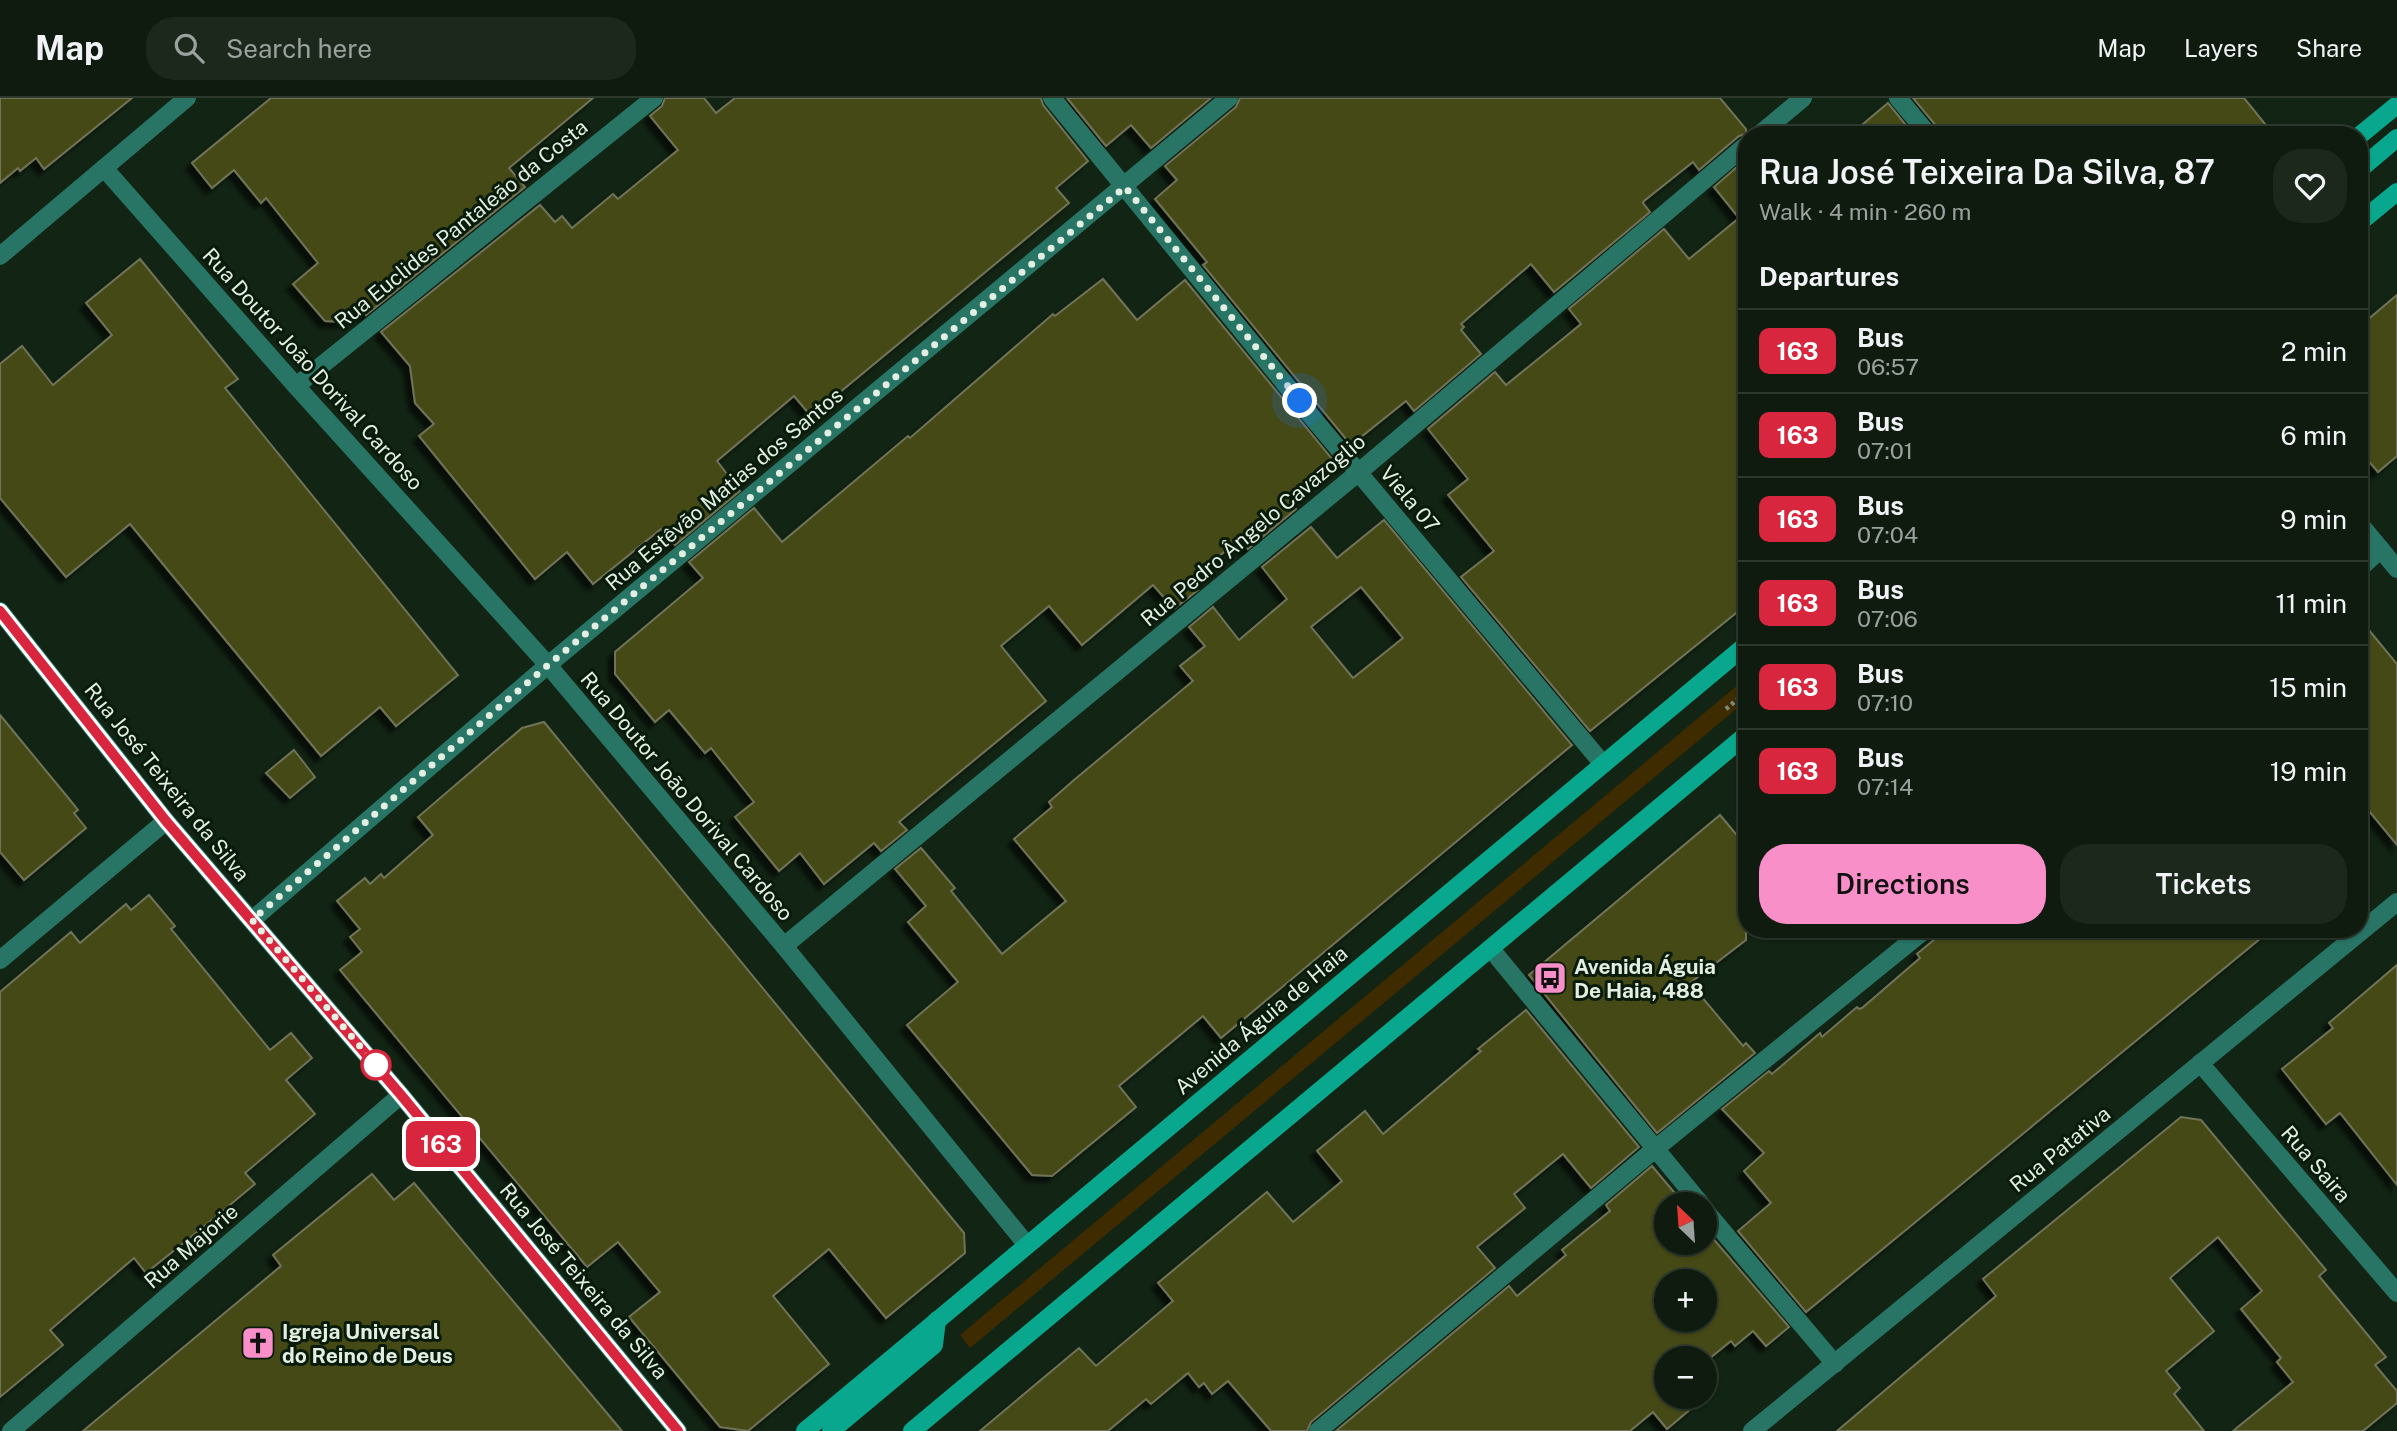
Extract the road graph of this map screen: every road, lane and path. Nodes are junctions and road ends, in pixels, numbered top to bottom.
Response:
1 (187, 98) edge
2 (654, 98) edge
3 (1052, 98) edge
4 (1229, 98) edge
5 (1803, 98) edge
6 (1898, 98) edge
7 (2397, 105) edge
8 (1770, 126) edge
9 (1922, 126) edge
10 (2368, 129) edge
11 (2397, 138) edge
12 (1738, 152) edge
13 (2368, 162) edge
14 (104, 168) junction
15 (1125, 187) junction
16 (2397, 192) edge
17 (2368, 216) edge
18 (0, 256) edge
19 (296, 386) junction
20 (1359, 472) junction
21 (2368, 534) edge
22 (2381, 549) junction
23 (2368, 561) edge
24 (2397, 569) edge
25 (0, 611) edge
26 (1738, 652) edge
27 (548, 665) junction
28 (1738, 742) edge
29 (1603, 764) junction
30 (166, 821) junction
31 (2397, 902) edge
32 (252, 920) junction
33 (2368, 926) edge
34 (1915, 938) edge
35 (2353, 938) edge
36 (784, 946) junction
37 (1491, 949) junction
38 (0, 960) edge
39 (2200, 1063) junction
40 (401, 1095) junction
41 (1655, 1149) junction
42 (1691, 1192) edge
43 (1717, 1224) edge
44 (1027, 1245) junction
45 (2397, 1293) edge
46 (937, 1320) junction
47 (1835, 1364) junction
48 (11, 1431) edge
49 (678, 1431) edge
50 (805, 1431) edge
51 (831, 1431) edge
52 (912, 1431) edge
53 (1318, 1431) edge
54 (1752, 1431) edge

1 - 14 street
2 - 19 street, Rua Euclides Pantaleão da Costa
3 - 15 street, Viela 07
4 - 15 street, Rua Estêvão Matias dos Santos
5 - 8 street
6 - 9 street
7 - 10 main road
11 - 13 main road
12 - 20 street, Rua Pedro Ângelo Cavazoglio
14 - 18 street
14 - 19 street, Rua Doutor João Dorival Cardoso
15 - 20 street, Viela 07
15 - 27 street, Rua Estêvão Matias dos Santos
16 - 17 main road
19 - 27 street, Rua Doutor João Dorival Cardoso
20 - 29 street, Viela 07
20 - 36 street, Rua Pedro Ângelo Cavazoglio
21 - 22 street
22 - 23 street
22 - 24 street
25 - 30 street, Rua José Teixeira da Silva
26 - 29 main road, Avenida Águia de Haia
27 - 32 street, Rua Estêvão Matias dos Santos
27 - 36 street, Rua Doutor João Dorival Cardoso
28 - 37 main road
29 - 44 main road, Avenida Águia de Haia
30 - 32 street, Rua José Teixeira da Silva
30 - 38 street
31 - 33 street, Rua Patativa
32 - 40 street, Rua José Teixeira da Silva
34 - 41 street
35 - 39 street, Rua Patativa
36 - 44 street, Rua Doutor João Dorival Cardoso
37 - 41 street
37 - 52 main road
39 - 45 street, Rua Saira
39 - 47 street, Rua Patativa
40 - 48 street, Rua Majorie
40 - 49 street, Rua José Teixeira da Silva
41 - 42 street
41 - 53 street
43 - 47 street
44 - 46 main road, Avenida Águia de Haia
46 - 50 main road, Avenida Águia de Haia
46 - 51 main road
47 - 54 street, Rua Patativa

